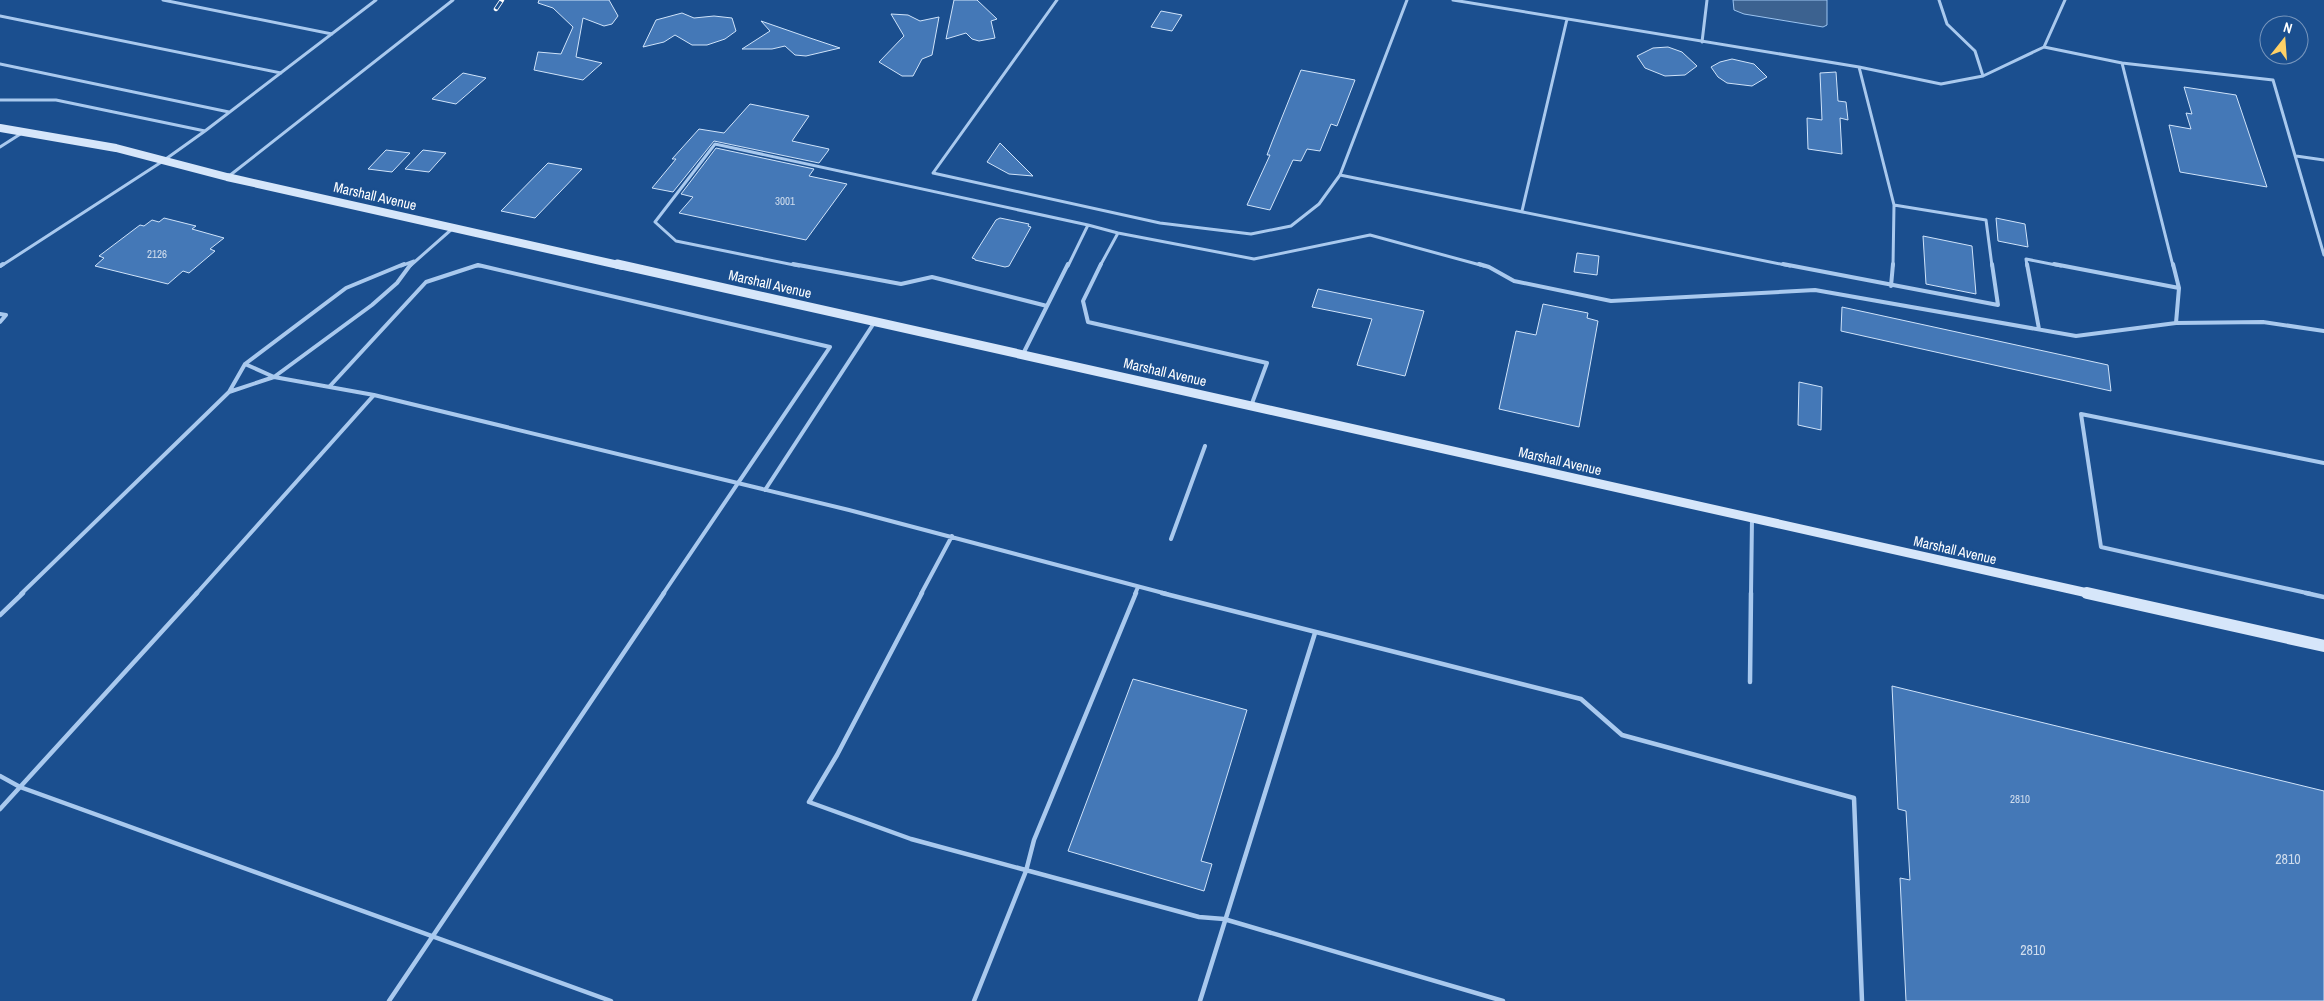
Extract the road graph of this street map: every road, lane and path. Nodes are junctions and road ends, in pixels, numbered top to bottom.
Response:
1 (163, 0) edge
2 (376, 0) edge
3 (452, 0) edge
4 (1056, 0) edge
5 (1407, 0) edge
6 (1453, 0) edge
7 (1707, 0) edge
8 (1939, 0) edge
9 (2065, 0) edge
10 (0, 16) edge
11 (1567, 20) junction
12 (332, 34) junction
13 (1702, 42) junction
14 (2044, 47) junction
15 (2122, 63) junction
16 (0, 64) edge
17 (1858, 67) junction
18 (280, 73) junction
19 (1983, 76) junction
20 (0, 100) edge
21 (229, 112) junction
22 (0, 128) edge
23 (24, 131) junction
24 (205, 131) junction
25 (0, 147) edge
26 (2296, 156) junction
27 (164, 160) junction
28 (2324, 160) edge
29 (1340, 175) junction
30 (227, 178) junction
31 (1894, 205) junction
32 (1522, 211) junction
33 (1088, 225) junction
34 (454, 227) junction
35 (1118, 234) junction
36 (2324, 255) edge
37 (414, 261) junction
38 (0, 266) edge
39 (1891, 286) junction
40 (2179, 288) junction
41 (1048, 306) junction
42 (0, 314) edge
43 (875, 321) junction
44 (0, 322) edge
45 (2176, 324) junction
46 (2039, 329) junction
47 (2324, 331) edge
48 (1022, 354) junction
49 (245, 364) junction
50 (274, 377) junction
51 (330, 386) junction
52 (229, 392) junction
53 (374, 395) junction
54 (1251, 406) junction
55 (1205, 446) dead end
56 (2324, 464) edge
57 (739, 484) junction
58 (765, 490) junction
59 (1752, 518) junction
60 (952, 536) junction
61 (1171, 539) dead end
62 (1138, 587) junction
63 (2324, 597) edge
64 (0, 615) edge
65 (1315, 633) junction
66 (2324, 646) edge
67 (1750, 682) dead end
68 (0, 776) edge
69 (20, 787) junction
70 (0, 809) edge
71 (1026, 871) junction
72 (1224, 919) junction
73 (432, 938) junction
74 (389, 1001) edge
75 (611, 1001) edge
76 (974, 1001) edge
77 (1200, 1001) edge
78 (1503, 1001) edge
79 (1862, 1001) edge

1 - 12 lane
2 - 12 lane
3 - 30 lane
4 - 29 lane
5 - 29 lane
6 - 11 lane
7 - 13 lane
8 - 19 lane
9 - 14 lane
10 - 18 lane
11 - 13 lane
11 - 32 lane
12 - 18 lane
13 - 17 lane
14 - 15 lane
14 - 19 lane
15 - 26 lane
15 - 40 lane
16 - 21 lane
17 - 19 lane
17 - 31 lane
18 - 21 lane
20 - 24 lane
21 - 24 lane
22 - 23 street, Marshall Avenue
23 - 25 lane
23 - 27 street, Marshall Avenue
24 - 27 lane
26 - 28 lane
26 - 36 lane
27 - 30 street, Marshall Avenue
27 - 38 lane
29 - 32 lane
30 - 34 street, Marshall Avenue
31 - 39 lane
31 - 39 lane
32 - 39 lane
33 - 35 lane
33 - 41 lane
33 - 41 lane
34 - 37 lane
34 - 43 street, Marshall Avenue
35 - 46 lane
35 - 54 lane
37 - 49 lane
37 - 50 lane
40 - 45 lane
40 - 46 lane
41 - 48 lane
42 - 44 lane
43 - 48 street, Marshall Avenue
43 - 58 lane
45 - 46 lane
45 - 47 lane
48 - 54 street, Marshall Avenue
49 - 50 lane
49 - 52 lane
50 - 51 lane
50 - 52 lane
51 - 53 lane
51 - 57 lane
52 - 64 lane
53 - 57 lane
53 - 69 lane
54 - 59 street, Marshall Avenue
55 - 61 lane
56 - 63 lane
57 - 58 lane
57 - 73 lane
58 - 60 lane
59 - 66 street, Marshall Avenue
59 - 67 lane
60 - 62 lane
60 - 71 lane
62 - 65 lane
62 - 71 lane
65 - 72 lane
65 - 79 lane
68 - 69 lane
69 - 70 lane
69 - 73 lane
71 - 72 lane
71 - 76 lane
72 - 77 lane
72 - 78 lane
73 - 74 lane
73 - 75 lane

